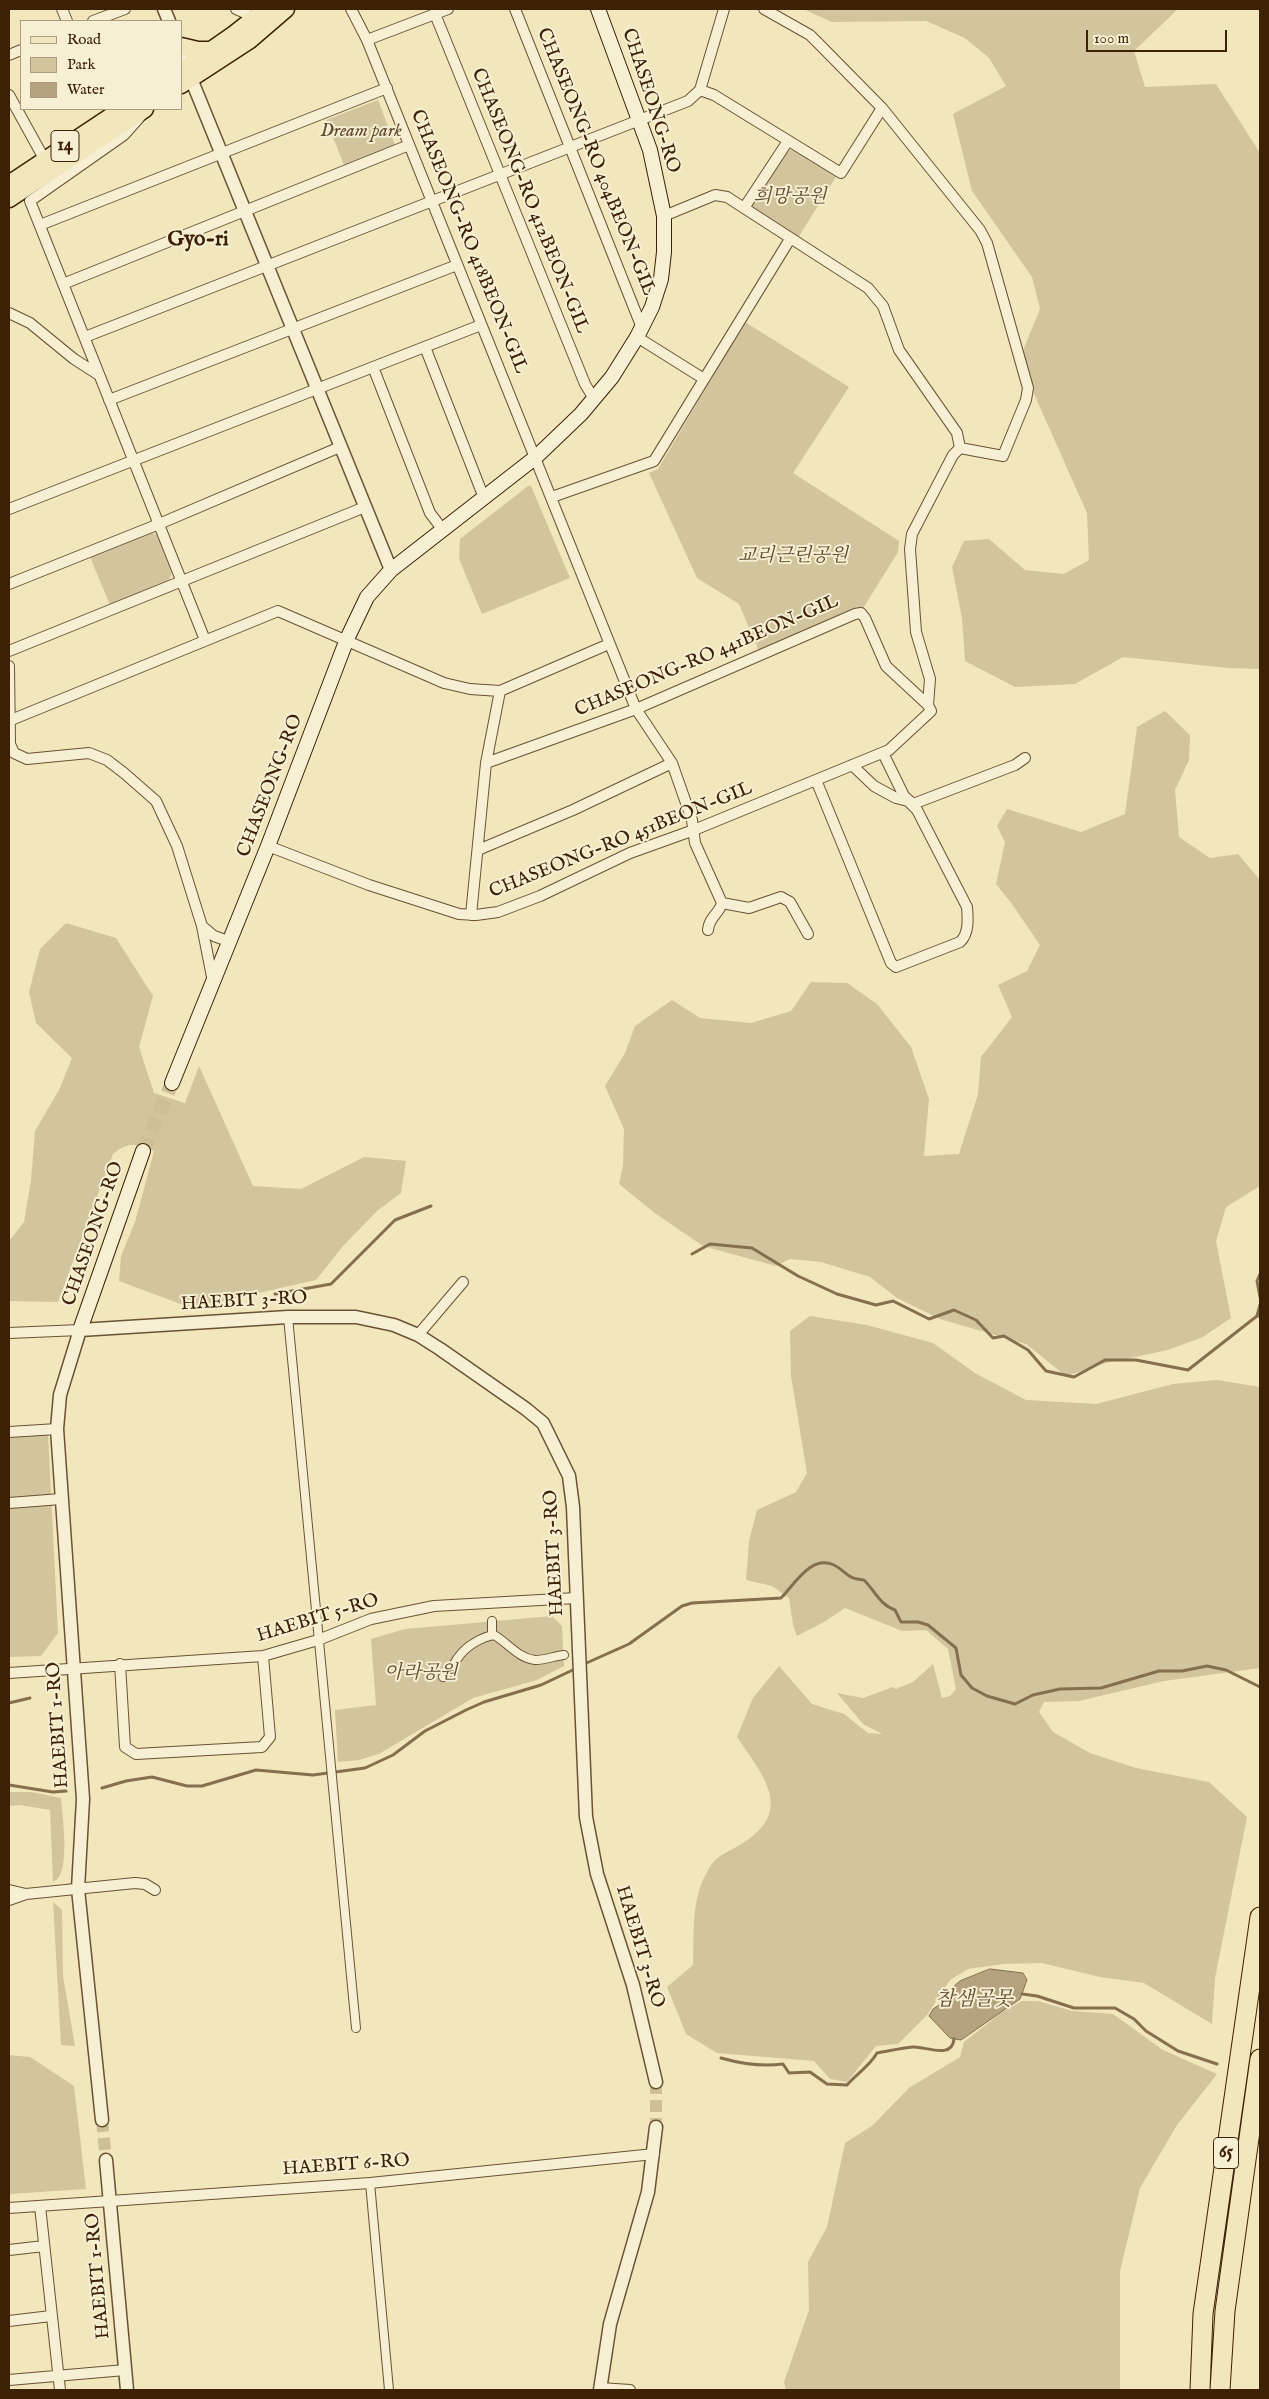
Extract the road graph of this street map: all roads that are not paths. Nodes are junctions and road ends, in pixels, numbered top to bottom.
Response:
1 (125, 9) edge
2 (236, 9) edge
3 (286, 9) edge
4 (351, 9) edge
5 (448, 9) edge
6 (515, 9) edge
7 (598, 9) edge
8 (724, 9) edge
9 (764, 9) edge
10 (261, 13) edge
11 (435, 14) junction
12 (96, 20) edge
13 (367, 40) junction
14 (182, 46) edge
15 (213, 50) junction
16 (185, 71) edge
17 (386, 88) junction
18 (700, 90) junction
19 (9, 95) edge
20 (882, 108) junction
21 (121, 110) edge
22 (143, 111) edge
23 (640, 120) junction
24 (788, 141) junction
25 (409, 145) junction
26 (570, 148) junction
27 (223, 152) junction
28 (47, 165) junction
29 (501, 176) junction
30 (9, 184) edge
31 (9, 199) edge
32 (432, 202) junction
33 (744, 208) junction
34 (246, 210) junction
35 (664, 216) junction
36 (40, 225) junction
37 (790, 239) junction
38 (457, 265) junction
39 (268, 266) junction
40 (63, 284) junction
41 (9, 313) edge
42 (481, 325) junction
43 (293, 329) junction
44 (640, 333) junction
45 (84, 337) junction
46 (425, 347) junction
47 (373, 367) junction
48 (100, 375) junction
49 (704, 379) junction
50 (317, 388) junction
51 (594, 399) junction
52 (109, 400) junction
53 (340, 447) junction
54 (960, 448) junction
55 (536, 457) junction
56 (133, 460) junction
57 (552, 497) junction
58 (484, 498) junction
59 (365, 507) junction
60 (9, 509) edge
61 (159, 524) junction
62 (443, 530) junction
63 (391, 570) junction
64 (182, 582) junction
65 (9, 584) edge
66 (347, 639) junction
67 (205, 640) junction
68 (609, 644) junction
69 (9, 651) edge
70 (9, 666) edge
71 (500, 691) junction
72 (928, 705) junction
73 (636, 709) junction
74 (10, 720) junction
75 (883, 753) junction
76 (1025, 758) dead end
77 (486, 763) junction
78 (672, 763) junction
79 (852, 765) junction
80 (816, 780) junction
81 (908, 801) junction
82 (694, 830) junction
83 (268, 846) junction
84 (478, 850) junction
85 (722, 903) junction
86 (470, 915) junction
87 (202, 926) junction
88 (708, 930) dead end
89 (808, 934) dead end
90 (228, 942) junction
91 (213, 984) junction
92 (172, 1083) tunnel mouth
93 (144, 1151) tunnel mouth
94 (462, 1282) dead end
95 (288, 1317) junction
96 (80, 1330) junction
97 (9, 1333) edge
98 (418, 1335) junction
99 (57, 1429) junction
100 (9, 1432) edge
101 (60, 1499) junction
102 (9, 1503) edge
103 (576, 1598) junction
104 (492, 1621) dead end
105 (492, 1635) junction
106 (318, 1640) junction
107 (564, 1655) dead end
108 (263, 1656) junction
109 (120, 1664) junction
110 (74, 1668) junction
111 (9, 1673) edge
112 (443, 1677) dead end
113 (78, 1889) junction
114 (9, 1890) edge
115 (155, 1890) dead end
116 (26, 1894) junction
117 (9, 1900) edge
118 (1260, 1916) edge
119 (356, 2028) dead end
120 (1260, 2059) edge
121 (656, 2082) tunnel mouth
122 (102, 2120) tunnel mouth
123 (656, 2128) tunnel mouth
124 (654, 2154) junction
125 (106, 2160) tunnel mouth
126 (370, 2183) junction
127 (111, 2200) junction
128 (40, 2206) junction
129 (9, 2208) edge
130 (44, 2246) junction
131 (9, 2250) edge
132 (52, 2316) junction
133 (9, 2321) edge
134 (125, 2370) junction
135 (58, 2375) junction
136 (9, 2380) edge
137 (600, 2389) edge
138 (60, 2390) edge
139 (127, 2390) edge
140 (389, 2390) edge
141 (630, 2390) edge
142 (1200, 2390) edge
143 (1220, 2390) edge

1 - 12 street
2 - 10 street
3 - 16 main road
4 - 13 street, CHASEONG-RO 418BEON-GIL
5 - 11 street
6 - 26 street, CHASEONG-RO 404BEON-GIL
7 - 23 main road, CHASEONG-RO
8 - 18 street
9 - 20 street
10 - 15 main road
11 - 13 street
11 - 29 street, CHASEONG-RO 412BEON-GIL
13 - 17 street, CHASEONG-RO 418BEON-GIL
14 - 15 main road
15 - 16 main road
16 - 27 street
17 - 25 street, CHASEONG-RO 418BEON-GIL
17 - 27 street
18 - 23 street
18 - 24 street
19 - 28 street
20 - 24 street
20 - 54 street
21 - 28 main road, 14
22 - 28 main road, 14
22 - 36 street
23 - 26 street
23 - 35 main road, CHASEONG-RO
24 - 33 street
25 - 32 street, CHASEONG-RO 418BEON-GIL
25 - 34 street
26 - 29 street
26 - 44 street, CHASEONG-RO 404BEON-GIL
27 - 34 street
27 - 36 street
28 - 30 main road, 14
28 - 31 main road, 14
29 - 32 street
29 - 51 street, CHASEONG-RO 412BEON-GIL
32 - 38 street, CHASEONG-RO 418BEON-GIL
32 - 39 street
33 - 35 street
33 - 37 street
34 - 39 street
34 - 40 street
35 - 44 main road, CHASEONG-RO
36 - 40 street
37 - 49 street
37 - 54 street
38 - 42 street, CHASEONG-RO 418BEON-GIL
38 - 43 street
39 - 43 street
39 - 45 street
40 - 45 street
41 - 48 street
42 - 46 street
42 - 55 street, CHASEONG-RO 418BEON-GIL
43 - 50 street
43 - 52 street
44 - 49 street
44 - 51 main road, CHASEONG-RO
45 - 48 street
46 - 47 street
46 - 58 street
47 - 50 street
47 - 62 street
48 - 52 street
49 - 57 street
50 - 53 street
50 - 56 street
51 - 55 main road, CHASEONG-RO
52 - 56 street
53 - 59 street
53 - 61 street
54 - 72 street, CHASEONG-RO 451BEON-GIL
55 - 57 street, CHASEONG-RO 418BEON-GIL
55 - 58 main road, CHASEONG-RO
56 - 60 street
56 - 61 street
57 - 68 street, CHASEONG-RO 418BEON-GIL
58 - 62 main road, CHASEONG-RO
59 - 63 street
59 - 64 street
61 - 64 street
61 - 65 street
62 - 63 main road, CHASEONG-RO
63 - 66 main road, CHASEONG-RO
64 - 67 street
64 - 69 street
66 - 67 street
66 - 71 street
66 - 83 main road, CHASEONG-RO
67 - 74 street
68 - 71 street
68 - 73 street, CHASEONG-RO 418BEON-GIL
70 - 74 street
71 - 77 street
72 - 73 street, CHASEONG-RO 441BEON-GIL
72 - 75 street, CHASEONG-RO 451BEON-GIL
73 - 77 street, CHASEONG-RO 441BEON-GIL
73 - 78 street, CHASEONG-RO 418BEON-GIL
74 - 87 street
75 - 79 street, CHASEONG-RO 451BEON-GIL
75 - 81 street
76 - 81 street
77 - 84 street
78 - 82 street, CHASEONG-RO 418BEON-GIL
78 - 84 street
79 - 80 street, CHASEONG-RO 451BEON-GIL
79 - 81 street
80 - 81 street
80 - 82 street, CHASEONG-RO 451BEON-GIL
82 - 85 street, CHASEONG-RO 418BEON-GIL
82 - 86 street, CHASEONG-RO 451BEON-GIL
83 - 86 street, CHASEONG-RO 451BEON-GIL
83 - 90 main road, CHASEONG-RO
84 - 86 street
85 - 88 street
85 - 89 street
87 - 90 street
87 - 91 street
90 - 91 main road, CHASEONG-RO
91 - 92 main road, CHASEONG-RO
93 - 96 main road, CHASEONG-RO
94 - 98 street
95 - 96 street, HAEBIT 3-RO
95 - 98 street, HAEBIT 3-RO
95 - 106 street
96 - 97 street
96 - 99 street, HAEBIT 1-RO
98 - 103 street, HAEBIT 3-RO
99 - 100 street
99 - 101 street, HAEBIT 1-RO
101 - 102 street
101 - 110 street, HAEBIT 1-RO
103 - 106 street, HAEBIT 5-RO
103 - 121 street, HAEBIT 3-RO
104 - 105 street
105 - 107 street
105 - 112 street
106 - 108 street, HAEBIT 5-RO
106 - 119 street
108 - 109 street, HAEBIT 5-RO
108 - 109 street
109 - 110 street, HAEBIT 5-RO
110 - 111 street, HAEBIT 5-RO
110 - 113 street, HAEBIT 1-RO
113 - 115 street
113 - 116 street
113 - 122 street, HAEBIT 1-RO
114 - 116 street
116 - 117 street
118 - 142 highway, 65
120 - 143 highway, 65
123 - 124 street
124 - 126 street, HAEBIT 6-RO
124 - 137 street
125 - 127 street, HAEBIT 1-RO
126 - 127 street, HAEBIT 6-RO
126 - 140 street
127 - 128 street, HAEBIT 6-RO
127 - 134 street, HAEBIT 1-RO
128 - 129 street, HAEBIT 6-RO
128 - 130 street
130 - 131 street
130 - 132 street
132 - 133 street
132 - 135 street
134 - 135 street
134 - 139 street, HAEBIT 1-RO
135 - 136 street
135 - 138 street
137 - 141 street

